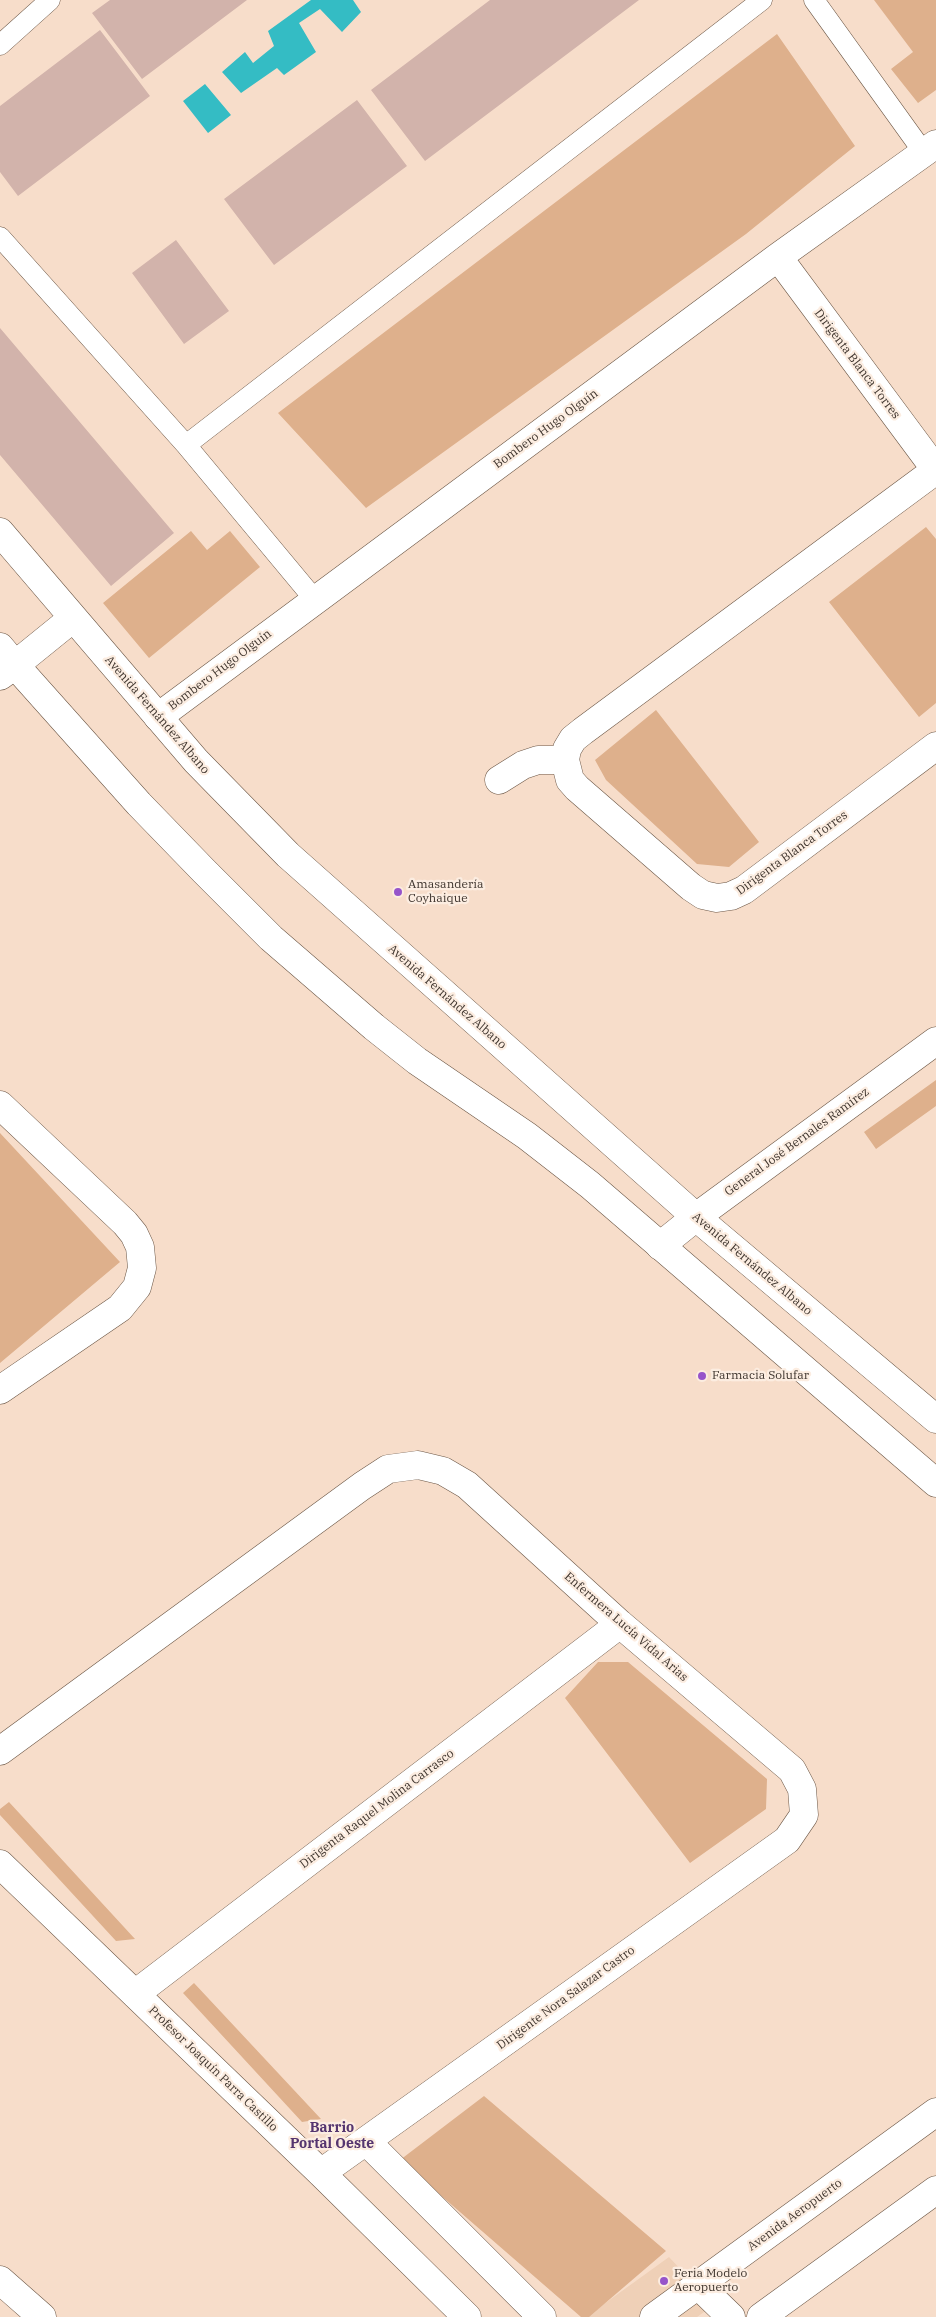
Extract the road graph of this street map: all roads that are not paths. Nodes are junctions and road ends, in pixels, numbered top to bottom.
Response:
1 (50, 0) edge
2 (762, 0) edge
3 (814, 0) edge
4 (0, 44) edge
5 (930, 148) edge
6 (0, 236) edge
7 (778, 257) junction
8 (186, 445) junction
9 (936, 470) edge
10 (0, 532) edge
11 (315, 600) junction
12 (73, 618) junction
13 (5, 663) edge
14 (158, 718) junction
15 (936, 746) edge
16 (565, 760) junction
17 (499, 780) dead end
18 (936, 1041) edge
19 (0, 1105) edge
20 (696, 1217) junction
21 (660, 1246) junction
22 (0, 1390) edge
23 (936, 1420) edge
24 (936, 1483) edge
25 (620, 1624) junction
26 (0, 1751) edge
27 (804, 1815) joint
28 (0, 1864) edge
29 (135, 1994) junction
30 (936, 2112) edge
31 (366, 2141) junction
32 (321, 2173) junction
33 (936, 2190) edge
34 (0, 2280) edge
35 (698, 2285) junction
36 (42, 2317) edge
37 (467, 2317) edge
38 (542, 2317) edge
39 (654, 2317) edge
40 (731, 2317) edge
41 (761, 2317) edge

1 - 4 lane
2 - 8 lane
3 - 5 lane
5 - 7 street, Bombero Hugo Olguín
6 - 8 lane
7 - 9 street, Dirigenta Blanca Torres
7 - 11 street, Bombero Hugo Olguín
8 - 11 lane
9 - 16 street, Dirigenta Blanca Torres
10 - 12 street, Avenida Fernández Albano
11 - 14 street, Bombero Hugo Olguín
12 - 13 street
12 - 14 street, Avenida Fernández Albano
13 - 21 street
14 - 20 street, Avenida Fernández Albano
15 - 16 street, Dirigenta Blanca Torres
16 - 17 street
18 - 20 street, General José Bernales Ramírez
19 - 22 street
20 - 21 street, General José Bernales Ramírez
20 - 23 street, Avenida Fernández Albano
21 - 24 street
25 - 26 street, Enfermera Lucía Vidal Arias
25 - 27 street, Enfermera Lucía Vidal Arias
25 - 29 street, Dirigenta Raquel Molina Carrasco
27 - 31 street, Dirigente Nora Salazar Castro
28 - 29 street, Profesor Joaquín Parra Castillo
29 - 32 street, Profesor Joaquín Parra Castillo
30 - 35 street, Avenida Aeropuerto
31 - 32 street, Dirigente Nora Salazar Castro
31 - 38 street
32 - 37 street, Profesor Joaquín Parra Castillo
33 - 41 street
34 - 36 street
35 - 39 street, Avenida Aeropuerto
35 - 40 street

